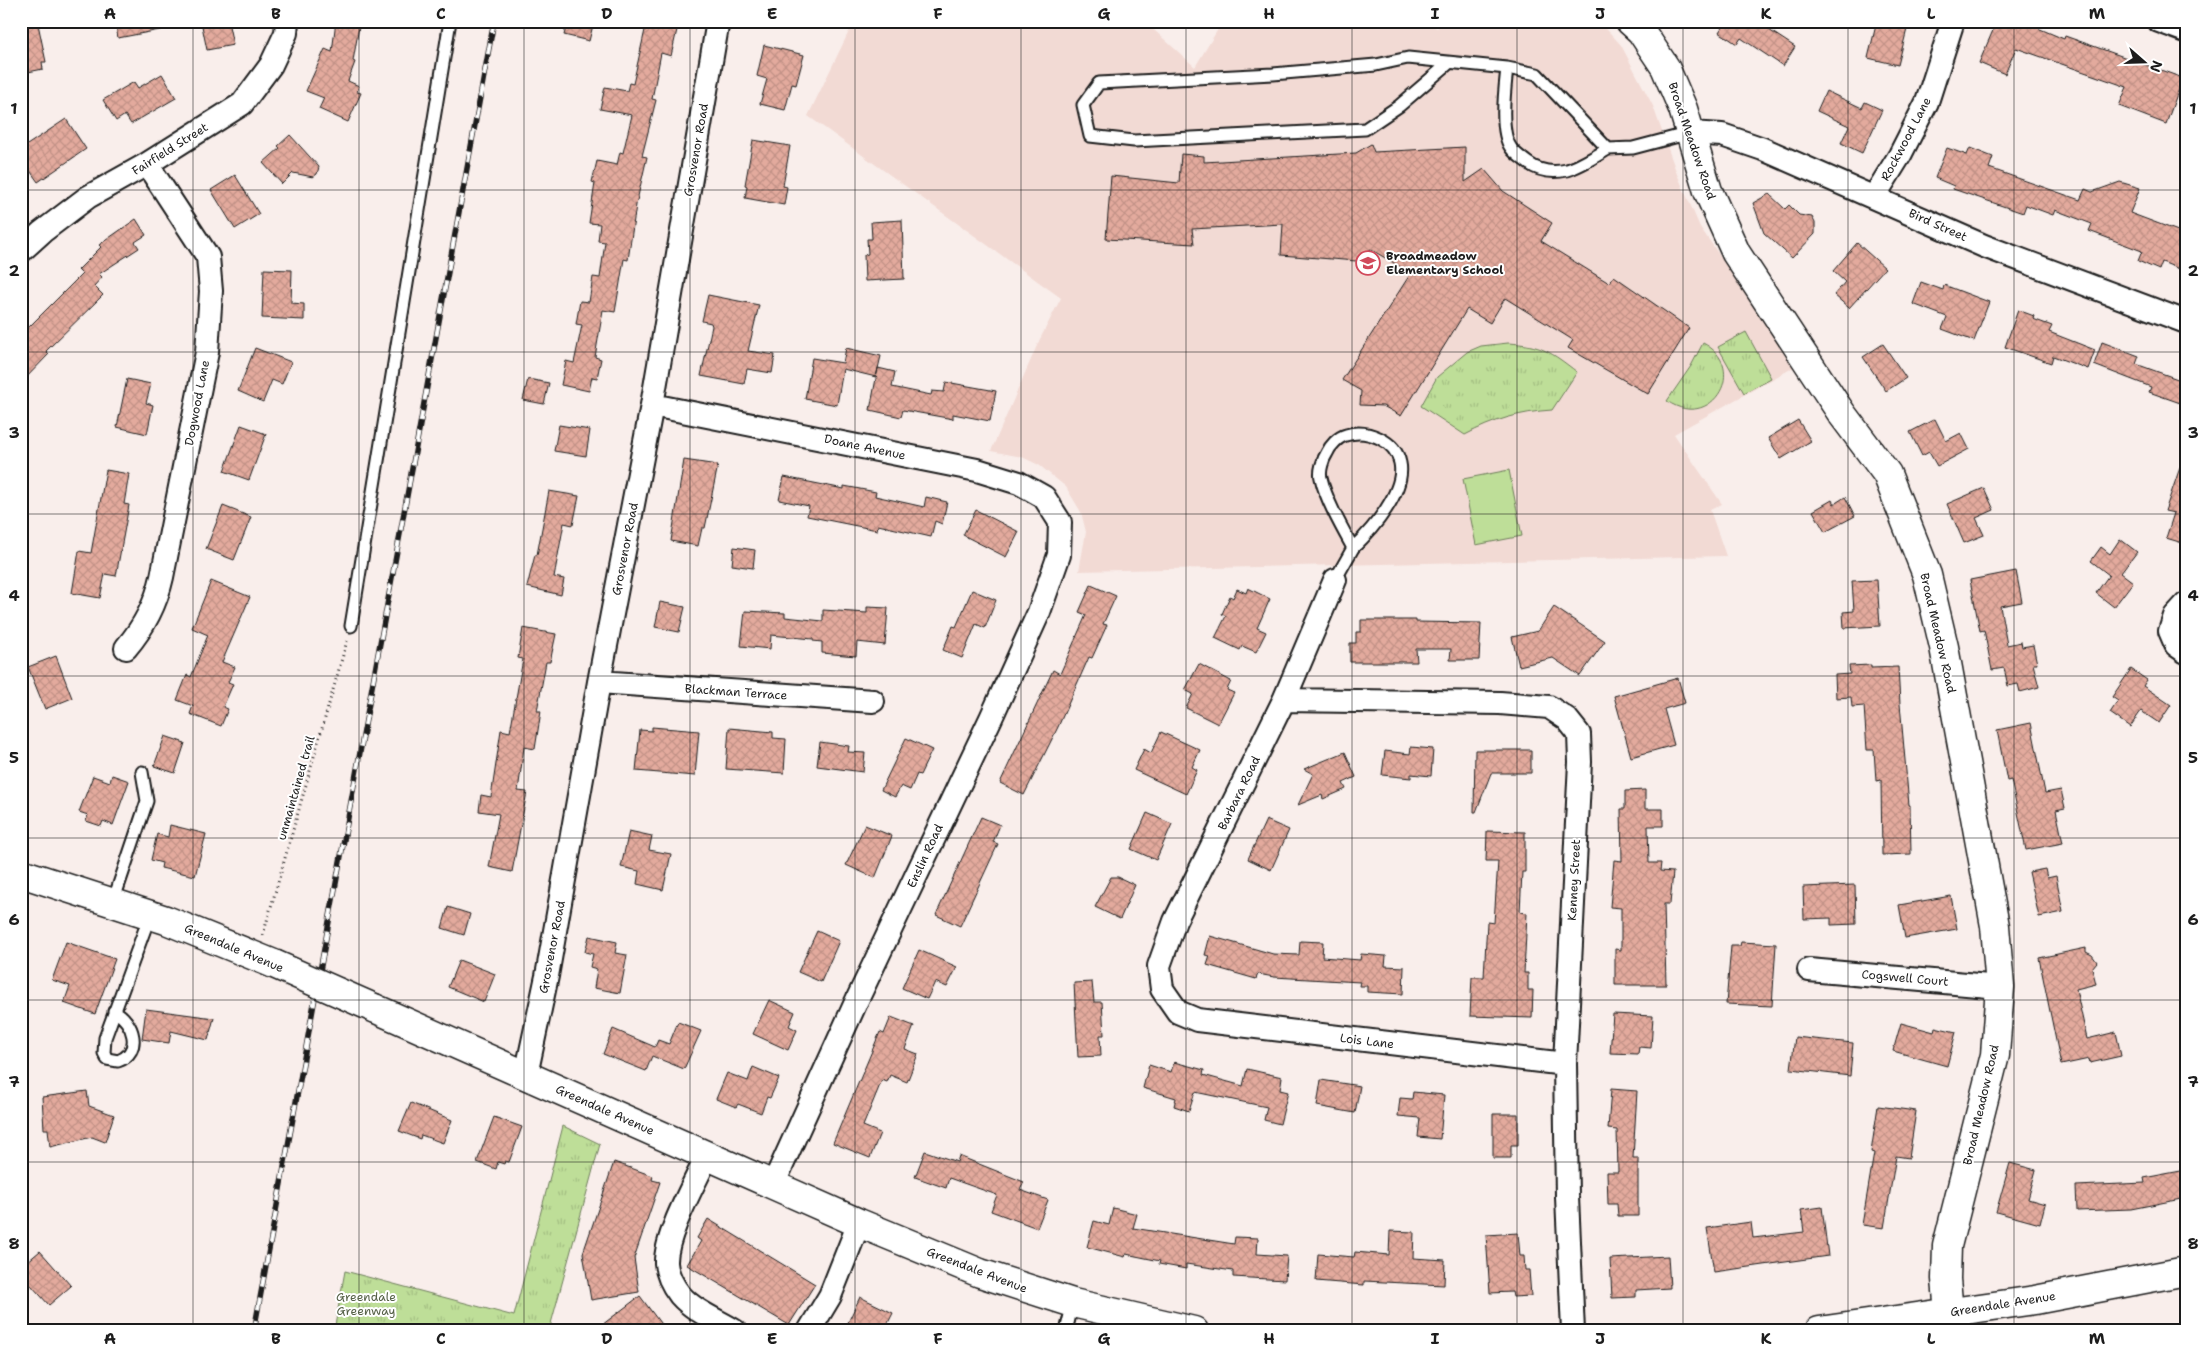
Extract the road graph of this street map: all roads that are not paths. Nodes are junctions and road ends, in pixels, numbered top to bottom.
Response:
1 (287, 21) edge
2 (450, 21) edge
3 (718, 21) edge
4 (1630, 21) edge
5 (1953, 21) edge
6 (2160, 21) edge
7 (2186, 31) edge
8 (1449, 63) junction
9 (1507, 68) junction
10 (1690, 134) junction
11 (1608, 149) junction
12 (147, 164) junction
13 (1874, 197) junction
14 (21, 251) edge
15 (2186, 322) edge
16 (652, 405) junction
17 (1060, 522) joint
18 (1353, 548) junction
19 (1335, 580) joint
20 (2186, 604) edge
21 (351, 626) road end
22 (126, 648) dead end
23 (2186, 652) edge
24 (599, 682) junction
25 (1284, 700) junction
26 (873, 701) dead end
27 (142, 772) dead end
28 (21, 872) edge
29 (113, 902) junction
30 (150, 915) junction
31 (1808, 970) dead end
32 (2000, 987) junction
33 (1173, 1005) joint
34 (114, 1011) dead end
35 (1565, 1064) junction
36 (526, 1075) junction
37 (707, 1156) junction
38 (773, 1185) junction
39 (858, 1223) junction
40 (2186, 1271) edge
41 (1073, 1303) junction
42 (1949, 1313) junction
43 (735, 1331) edge
44 (809, 1331) edge
45 (1066, 1331) edge
46 (1194, 1331) edge
47 (1573, 1331) edge
48 (1819, 1331) edge

1 - 12 street, Fairfield Street
2 - 21 lane
3 - 16 street, Grosvenor Road
4 - 10 main road, Broad Meadow Road
5 - 13 street, Rockwood Lane
6 - 7 street
8 - 8 lane
8 - 9 lane
9 - 11 lane
9 - 11 lane
10 - 11 lane
10 - 13 street, Bird Street
10 - 32 main road, Broad Meadow Road
12 - 14 street, Fairfield Street
12 - 22 street, Dogwood Lane
13 - 15 street, Bird Street
16 - 17 street, Doane Avenue
16 - 24 street, Grosvenor Road
17 - 38 street, Enslin Road
18 - 18 lane
18 - 19 lane
19 - 25 street, Barbara Road
20 - 23 street
24 - 26 street, Blackman Terrace
24 - 36 street, Grosvenor Road
25 - 33 street, Barbara Road
25 - 35 street, Kenney Street
27 - 29 lane
28 - 29 main road, Greendale Avenue
29 - 30 main road, Greendale Avenue
30 - 34 lane
30 - 36 main road, Greendale Avenue, bridge
31 - 32 street, Cogswell Court
32 - 42 main road, Broad Meadow Road
33 - 35 street, Lois Lane
35 - 47 street, Kenney Street
36 - 37 main road, Greendale Avenue
37 - 38 main road, Greendale Avenue
37 - 43 street
38 - 39 main road, Greendale Avenue
39 - 41 main road, Greendale Avenue
39 - 44 street
40 - 42 main road, Greendale Avenue
41 - 45 lane
41 - 46 main road, Greendale Avenue
42 - 48 main road, Greendale Avenue

